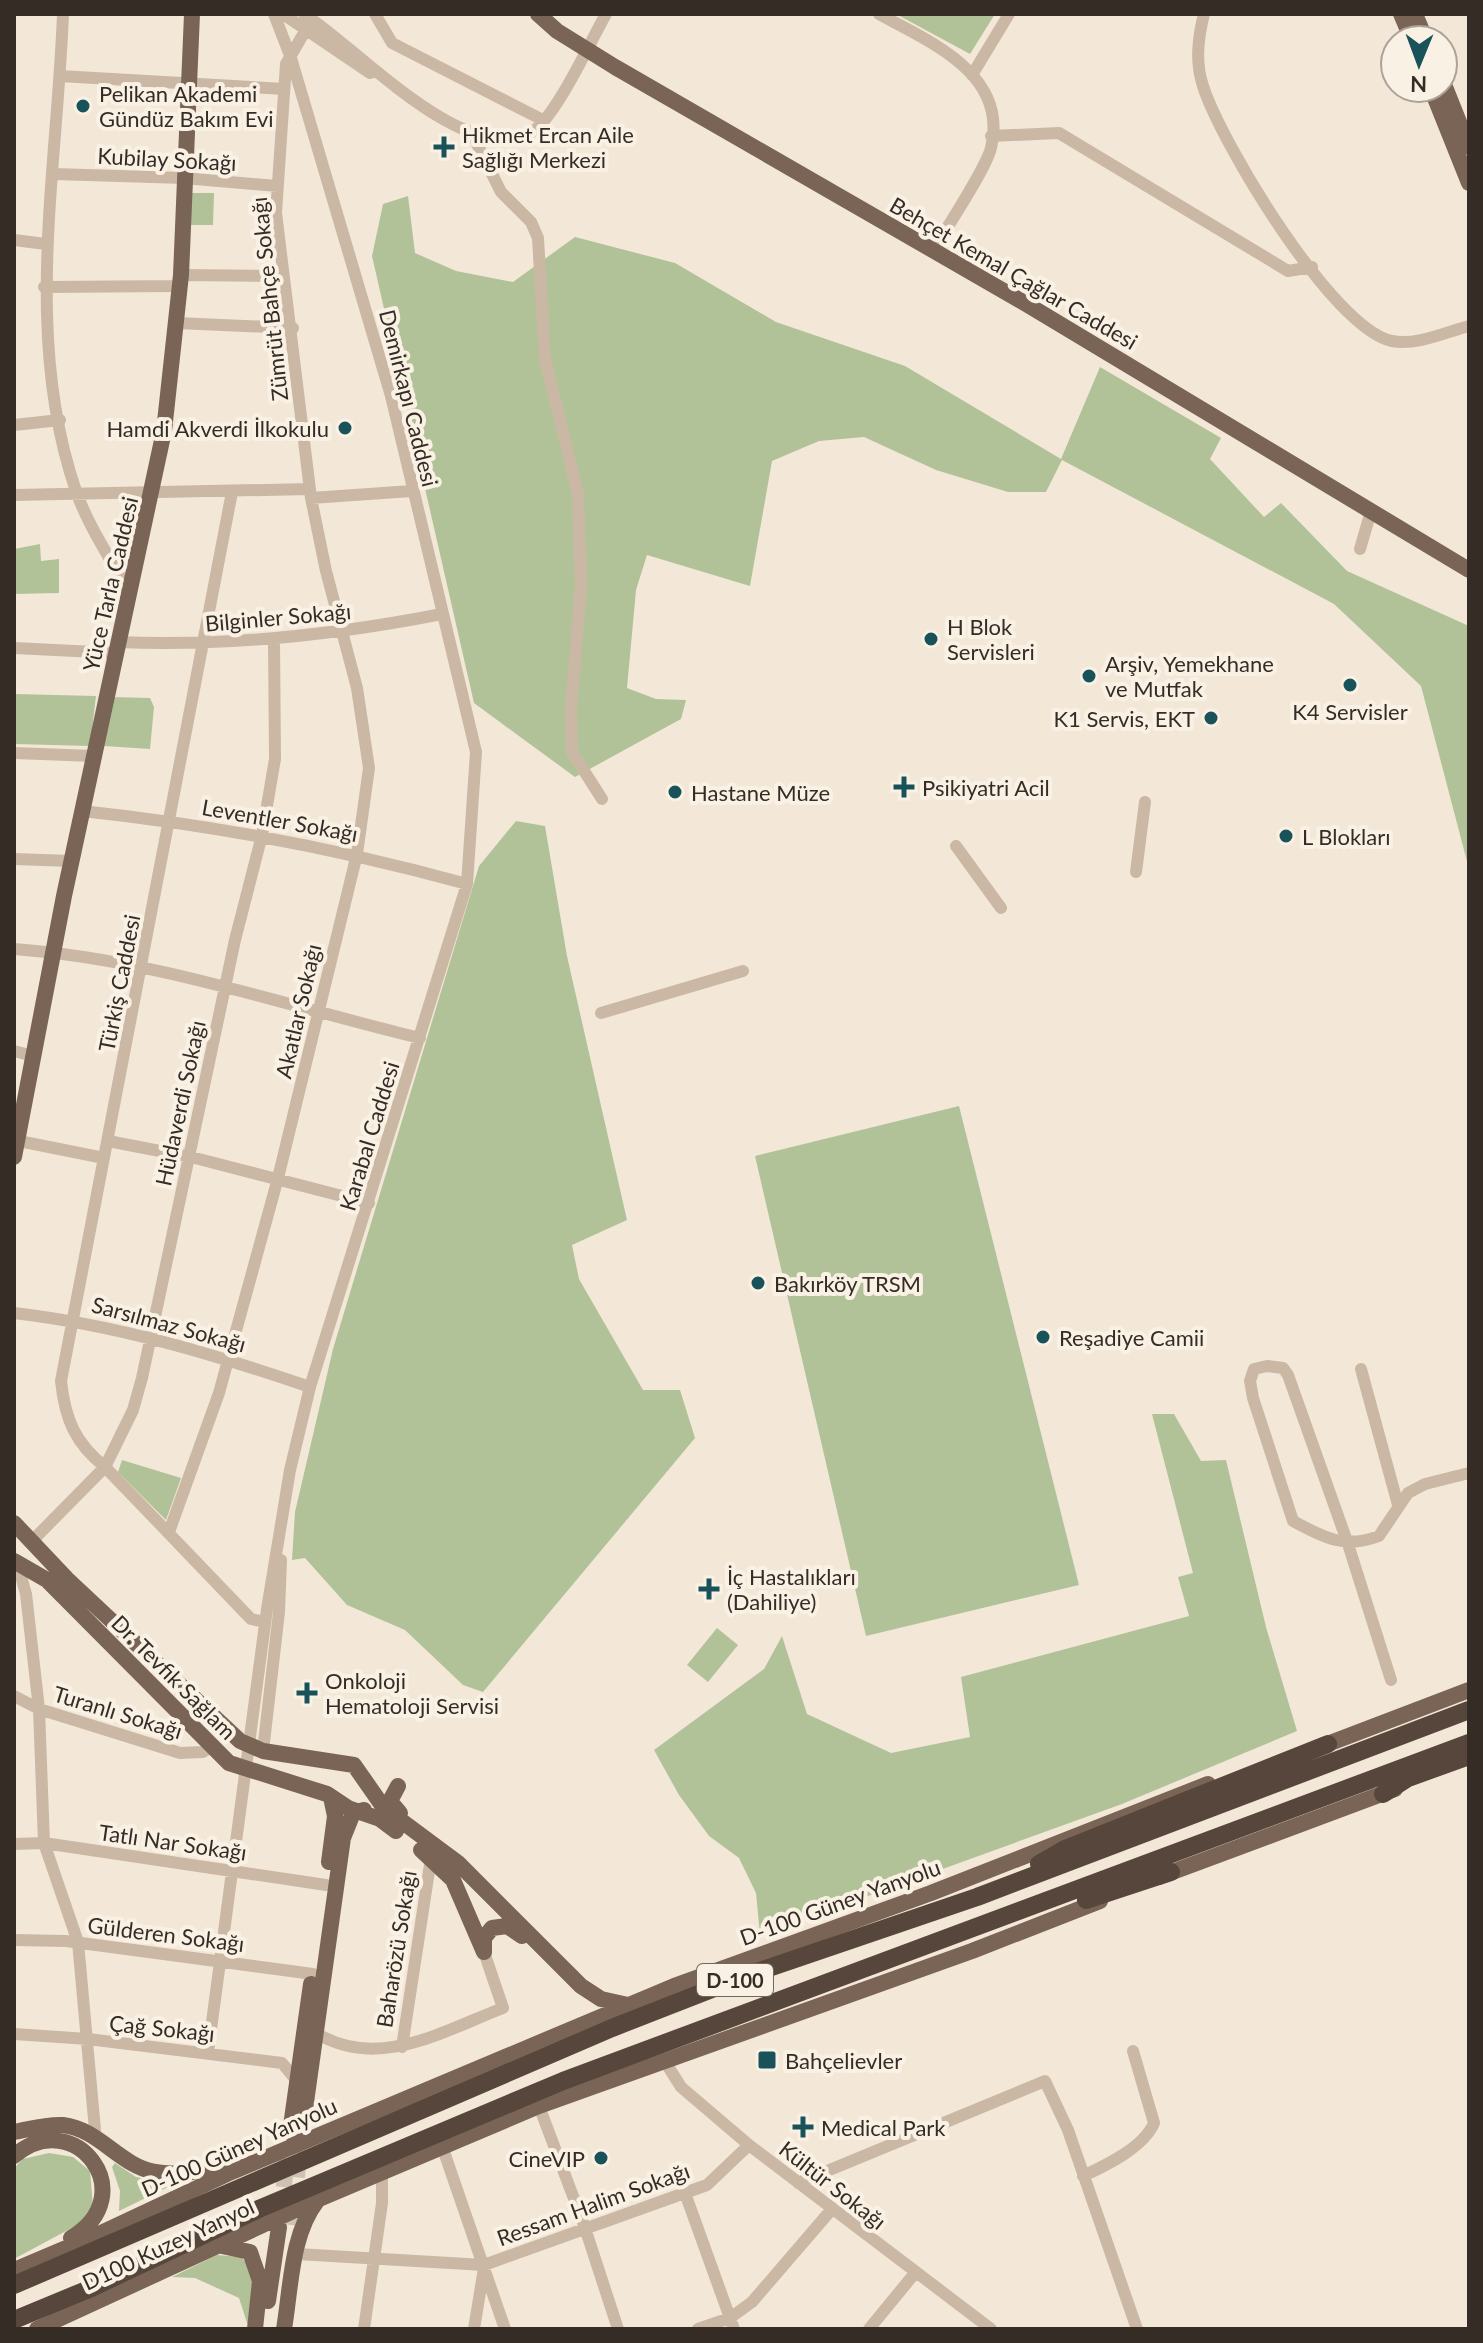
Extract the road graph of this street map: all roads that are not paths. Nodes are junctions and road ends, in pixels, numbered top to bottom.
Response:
1 (63, 14) edge
2 (192, 14) edge
3 (274, 14) edge
4 (375, 14) edge
5 (538, 14) edge
6 (606, 14) edge
7 (879, 14) edge
8 (1009, 14) edge
9 (1204, 14) edge
10 (300, 18) edge
11 (285, 41) junction
12 (586, 49) junction
13 (291, 58) junction
14 (972, 75) junction
15 (60, 76) junction
16 (189, 81) junction
17 (284, 89) junction
18 (1437, 104) edge
19 (1452, 104) edge
20 (543, 120) junction
21 (473, 136) junction
22 (991, 136) junction
23 (1469, 147) edge
24 (54, 174) junction
25 (183, 178) junction
26 (1469, 183) edge
27 (277, 186) junction
28 (14, 240) edge
29 (46, 244) junction
30 (934, 250) junction
31 (1312, 267) junction
32 (283, 276) junction
33 (180, 280) junction
34 (44, 287) junction
35 (177, 323) junction
36 (1469, 326) edge
37 (293, 328) junction
38 (60, 420) junction
39 (14, 425) edge
40 (154, 490) junction
41 (412, 491) junction
42 (76, 492) junction
43 (232, 492) junction
44 (311, 494) junction
45 (14, 495) edge
46 (1371, 511) junction
47 (1360, 549) dead end
48 (1469, 570) edge
49 (130, 594) junction
50 (442, 614) junction
51 (343, 633) junction
52 (274, 638) junction
53 (202, 644) junction
54 (116, 647) junction
55 (14, 648) edge
56 (476, 752) joint
57 (14, 753) edge
58 (94, 756) junction
59 (602, 799) dead end
60 (1145, 802) dead end
61 (82, 811) junction
62 (167, 820) junction
63 (262, 835) junction
64 (956, 846) dead end
65 (357, 854) junction
66 (14, 859) edge
67 (71, 861) junction
68 (1136, 872) dead end
69 (467, 884) junction
70 (1001, 908) dead end
71 (14, 949) edge
72 (54, 952) junction
73 (143, 969) junction
74 (743, 971) dead end
75 (225, 985) junction
76 (316, 1013) junction
77 (601, 1013) dead end
78 (420, 1038) junction
79 (14, 1051) edge
80 (33, 1056) junction
81 (16, 1140) edge
82 (108, 1141) junction
83 (14, 1157) edge
84 (191, 1157) junction
85 (104, 1158) junction
86 (278, 1178) junction
87 (369, 1203) junction
88 (14, 1313) edge
89 (75, 1320) junction
90 (152, 1337) junction
91 (228, 1359) junction
92 (1361, 1369) dead end
93 (310, 1387) junction
94 (105, 1467) junction
95 (1469, 1473) edge
96 (1398, 1505) junction
97 (14, 1523) edge
98 (281, 1529) junction
99 (169, 1532) junction
100 (32, 1541) junction
101 (1348, 1544) junction
102 (15, 1559) edge
103 (67, 1579) junction
104 (47, 1580) junction
105 (26, 1594) junction
106 (265, 1622) junction
107 (1391, 1680) dead end
108 (1469, 1690) edge
109 (14, 1696) edge
110 (39, 1709) junction
111 (1469, 1710) edge
112 (1469, 1743) edge
113 (1328, 1744) junction
114 (211, 1747) junction
115 (257, 1750) junction
116 (1469, 1756) edge
117 (335, 1761) junction
118 (1469, 1764) edge
119 (247, 1770) junction
120 (398, 1786) dead end
121 (326, 1794) junction
122 (1383, 1794) junction
123 (374, 1796) junction
124 (362, 1811) junction
125 (424, 1841) junction
126 (44, 1843) junction
127 (14, 1844) edge
128 (431, 1858) junction
129 (233, 1871) junction
130 (1171, 1872) junction
131 (1019, 1881) junction
132 (326, 1885) junction
133 (14, 1940) edge
134 (78, 1942) junction
135 (484, 1952) junction
136 (549, 1956) junction
137 (897, 1958) junction
138 (219, 1960) junction
139 (313, 1974) junction
140 (629, 2005) junction
141 (316, 2033) junction
142 (14, 2034) edge
143 (88, 2039) junction
144 (402, 2047) junction
145 (1133, 2051) dead end
146 (208, 2052) junction
147 (664, 2060) junction
148 (297, 2081) junction
149 (539, 2106) junction
150 (95, 2130) dead end
151 (14, 2132) edge
152 (749, 2145) junction
153 (442, 2146) junction
154 (14, 2156) edge
155 (271, 2156) junction
156 (382, 2172) junction
157 (1083, 2176) junction
158 (798, 2183) junction
159 (685, 2193) junction
160 (317, 2200) junction
161 (832, 2209) junction
162 (585, 2228) junction
163 (216, 2246) junction
164 (297, 2254) junction
165 (373, 2257) junction
166 (41, 2259) junction
167 (484, 2265) junction
168 (14, 2270) edge
169 (915, 2273) junction
170 (14, 2285) edge
171 (14, 2320) edge
172 (732, 2324) edge
173 (37, 2329) edge
174 (255, 2329) edge
175 (264, 2329) edge
176 (277, 2329) edge
177 (284, 2329) edge
178 (364, 2329) edge
179 (474, 2329) edge
180 (505, 2329) edge
181 (618, 2329) edge
182 (698, 2329) edge
183 (869, 2329) edge
184 (991, 2329) edge
185 (1137, 2329) edge

1 - 15 street
2 - 16 main road, Yüce Tarla Caddesi
3 - 11 street, Demirkapı Caddesi
4 - 20 street
5 - 12 main road, Behçet Kemal Çağlar Caddesi
6 - 12 street
7 - 14 street
8 - 14 street
9 - 31 street
10 - 11 street
10 - 13 street
10 - 21 street
11 - 13 street, Demirkapı Caddesi
12 - 20 street
12 - 30 main road, Behçet Kemal Çağlar Caddesi
13 - 17 street, Zümrüt Bahçe Sokağı
13 - 41 street, Demirkapı Caddesi
14 - 22 street
15 - 16 street
15 - 24 street
16 - 17 street
16 - 25 main road, Yüce Tarla Caddesi
17 - 27 street, Zümrüt Bahçe Sokağı
18 - 26 main road
19 - 23 main road
20 - 21 street
21 - 59 street
22 - 30 street
22 - 31 street
24 - 25 street, Kubilay Sokağı
24 - 29 street
25 - 27 street, Kubilay Sokağı
25 - 33 main road, Yüce Tarla Caddesi
27 - 32 street, Zümrüt Bahçe Sokağı
28 - 29 street
29 - 34 street
30 - 46 main road, Behçet Kemal Çağlar Caddesi
31 - 36 street
32 - 33 street
32 - 37 street, Zümrüt Bahçe Sokağı
33 - 34 street
33 - 35 main road, Yüce Tarla Caddesi
34 - 38 street
35 - 37 street
35 - 40 main road, Yüce Tarla Caddesi
37 - 44 street, Zümrüt Bahçe Sokağı
38 - 39 street
38 - 42 street
40 - 42 street
40 - 43 street
40 - 49 main road, Yüce Tarla Caddesi
41 - 44 street
41 - 50 street, Demirkapı Caddesi
42 - 45 street
42 - 49 street
43 - 44 street
43 - 53 street, Türkiş Caddesi
44 - 51 street, Akatlar Sokağı
46 - 47 street
46 - 48 main road, Behçet Kemal Çağlar Caddesi
49 - 54 main road, Yüce Tarla Caddesi
50 - 51 street, Bilginler Sokağı
50 - 56 street, Demirkapı Caddesi
51 - 52 street, Bilginler Sokağı
51 - 65 street, Akatlar Sokağı
52 - 53 street, Bilginler Sokağı
52 - 63 street, Hüdaverdi Sokağı
53 - 54 street, Bilginler Sokağı
53 - 62 street, Türkiş Caddesi
54 - 55 street, Bilginler Sokağı
54 - 58 main road, Yüce Tarla Caddesi
56 - 69 street, Karabal Caddesi
57 - 58 street
58 - 61 main road, Yüce Tarla Caddesi
60 - 68 street
61 - 62 street, Leventler Sokağı
61 - 67 main road, Yüce Tarla Caddesi
62 - 63 street, Leventler Sokağı
62 - 73 street, Türkiş Caddesi
63 - 65 street, Leventler Sokağı
63 - 75 street, Hüdaverdi Sokağı
64 - 70 street
65 - 69 street, Leventler Sokağı
65 - 76 street, Akatlar Sokağı
66 - 67 street
67 - 72 main road, Yüce Tarla Caddesi
69 - 78 street, Karabal Caddesi
71 - 72 street
72 - 73 street
72 - 80 main road, Yüce Tarla Caddesi
73 - 75 street
73 - 82 street, Türkiş Caddesi
74 - 77 street
75 - 76 street
75 - 84 street, Hüdaverdi Sokağı
76 - 78 street
76 - 86 street, Akatlar Sokağı
78 - 87 street, Karabal Caddesi
79 - 80 street
80 - 81 main road, Yüce Tarla Caddesi
81 - 83 main road, Yüce Tarla Caddesi
81 - 85 street
82 - 84 street
82 - 85 street, Türkiş Caddesi
84 - 86 street
84 - 90 street, Hüdaverdi Sokağı
85 - 89 street, Türkiş Caddesi
86 - 87 street
86 - 91 street, Akatlar Sokağı
87 - 93 street, Karabal Caddesi
88 - 89 street, Sarsılmaz Sokağı
89 - 90 street, Sarsılmaz Sokağı
89 - 94 street, Türkiş Caddesi
90 - 91 street, Sarsılmaz Sokağı
90 - 94 street, Hüdaverdi Sokağı
91 - 93 street, Sarsılmaz Sokağı
91 - 99 street, Akatlar Sokağı
92 - 96 street
93 - 98 street, Karabal Caddesi
94 - 99 street, Türkiş Caddesi
94 - 100 street, Hüdaverdi Sokağı
95 - 96 street
96 - 101 street
97 - 100 main road
98 - 106 street, Karabal Caddesi
98 - 115 street, Karabal Caddesi
99 - 106 street, Türkiş Caddesi
100 - 103 main road
101 - 101 street
101 - 107 street
102 - 103 main road
102 - 104 main road, Dr. Tevfik Sağlam
102 - 105 street
103 - 115 main road
104 - 105 street
104 - 114 main road, Dr. Tevfik Sağlam
105 - 110 street
106 - 115 street, Karabal Caddesi
108 - 113 main road, D-100 Güney Yanyolu
109 - 110 street, Turanlı Sokağı
110 - 114 street, Turanlı Sokağı
110 - 126 street
111 - 131 highway, D-100
112 - 137 highway, D-100
113 - 131 highway
113 - 140 main road, D-100 Güney Yanyolu
114 - 119 main road, Dr. Tevfik Sağlam
115 - 117 main road
115 - 119 street, Karabal Caddesi
116 - 122 highway
117 - 121 main road
117 - 123 main road
118 - 122 main road, D100 Kuzey Yanyol
119 - 121 main road, Dr. Tevfik Sağlam
119 - 129 street, Karabal Caddesi
120 - 125 main road
121 - 124 main road
121 - 132 main road
122 - 130 main road, D100 Kuzey Yanyol
123 - 124 main road
123 - 125 main road
124 - 128 main road
124 - 141 main road
125 - 136 main road
126 - 127 street, Tatlı Nar Sokağı
126 - 129 street, Tatlı Nar Sokağı
126 - 134 street
128 - 135 main road
128 - 144 street, Baharözü Sokağı
129 - 132 street, Tatlı Nar Sokağı
129 - 138 street, Karabal Caddesi
130 - 137 highway
130 - 147 main road, D100 Kuzey Yanyol
131 - 170 highway, D-100
132 - 139 main road
133 - 134 street, Gülderen Sokağı
134 - 138 street, Gülderen Sokağı
134 - 143 street
135 - 136 main road
135 - 144 street
136 - 140 main road
137 - 171 highway, D-100
138 - 139 street, Gülderen Sokağı
138 - 146 street, Karabal Caddesi
139 - 148 main road
140 - 155 main road, D-100 Güney Yanyolu
141 - 144 street
141 - 148 main road
142 - 143 street, Çağ Sokağı
143 - 146 street, Çağ Sokağı
143 - 150 street
145 - 157 street
146 - 148 street, Çağ Sokağı
147 - 149 main road, D100 Kuzey Yanyol
147 - 152 street, Kültür Sokağı
149 - 153 main road, D100 Kuzey Yanyol
149 - 162 street
151 - 155 main road
152 - 158 street, Kültür Sokağı
152 - 159 street, Ressam Halim Sokağı
153 - 156 main road, D100 Kuzey Yanyol
153 - 167 street
154 - 166 main road
155 - 166 main road, D-100 Güney Yanyolu
156 - 160 main road, D100 Kuzey Yanyol
156 - 165 street
157 - 158 street
157 - 185 street
158 - 161 street, Kültür Sokağı
159 - 162 street, Ressam Halim Sokağı
159 - 172 street
160 - 163 main road, D100 Kuzey Yanyol
160 - 164 main road
161 - 169 street, Kültür Sokağı
161 - 172 street
162 - 167 street, Ressam Halim Sokağı
162 - 181 street
163 - 173 main road, D100 Kuzey Yanyol
163 - 174 main road
164 - 165 street
164 - 177 main road
165 - 167 street
165 - 178 street
166 - 168 main road, D-100 Güney Yanyolu
167 - 179 street
167 - 180 street
169 - 183 street
169 - 184 street, Kültür Sokağı
172 - 182 street
175 - 176 main road

